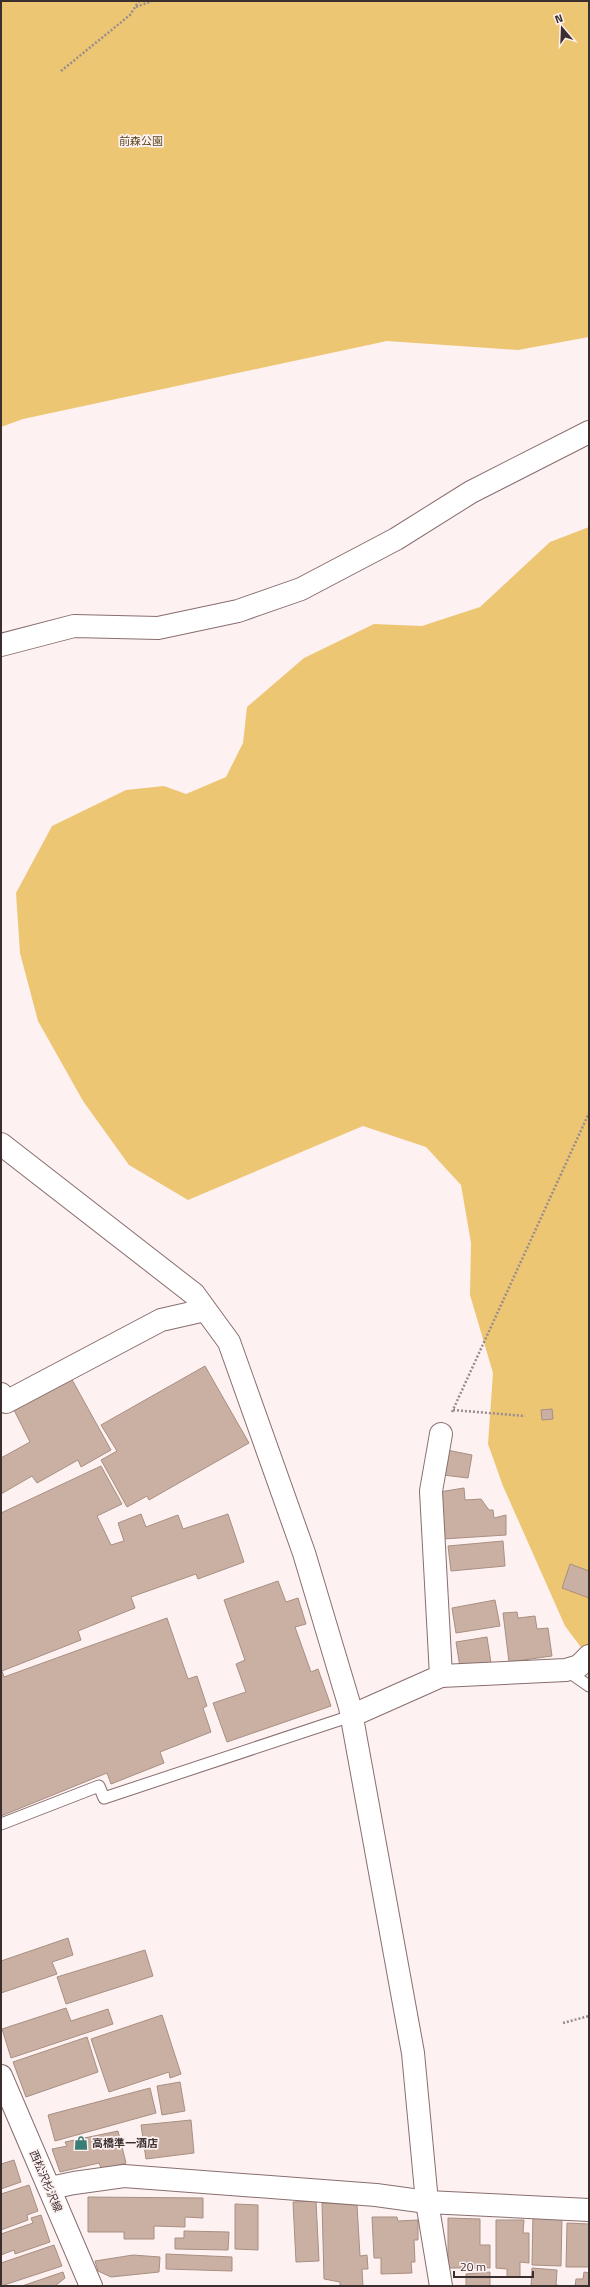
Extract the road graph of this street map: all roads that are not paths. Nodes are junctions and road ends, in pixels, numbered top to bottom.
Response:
1 (589, 432) edge
2 (1, 645) edge
3 (1, 1144) edge
4 (205, 1310) junction
5 (1, 1394) edge
6 (442, 1434) road end
7 (589, 1656) edge
8 (566, 1670) junction
9 (442, 1676) junction
10 (589, 1686) edge
11 (351, 1716) junction
12 (1, 1824) edge
13 (1, 2076) edge
14 (50, 2188) junction
15 (428, 2202) junction
16 (589, 2210) edge
17 (91, 2286) edge
18 (440, 2286) edge

1 - 2 street
3 - 4 street
4 - 5 street
4 - 11 street
6 - 9 street
7 - 8 street
8 - 9 street
8 - 10 lane
9 - 11 street
11 - 12 lane
11 - 15 street
13 - 14 street, 西松沢杉沢線
14 - 15 street
14 - 17 street, 西松沢杉沢線
15 - 16 street
15 - 18 street

